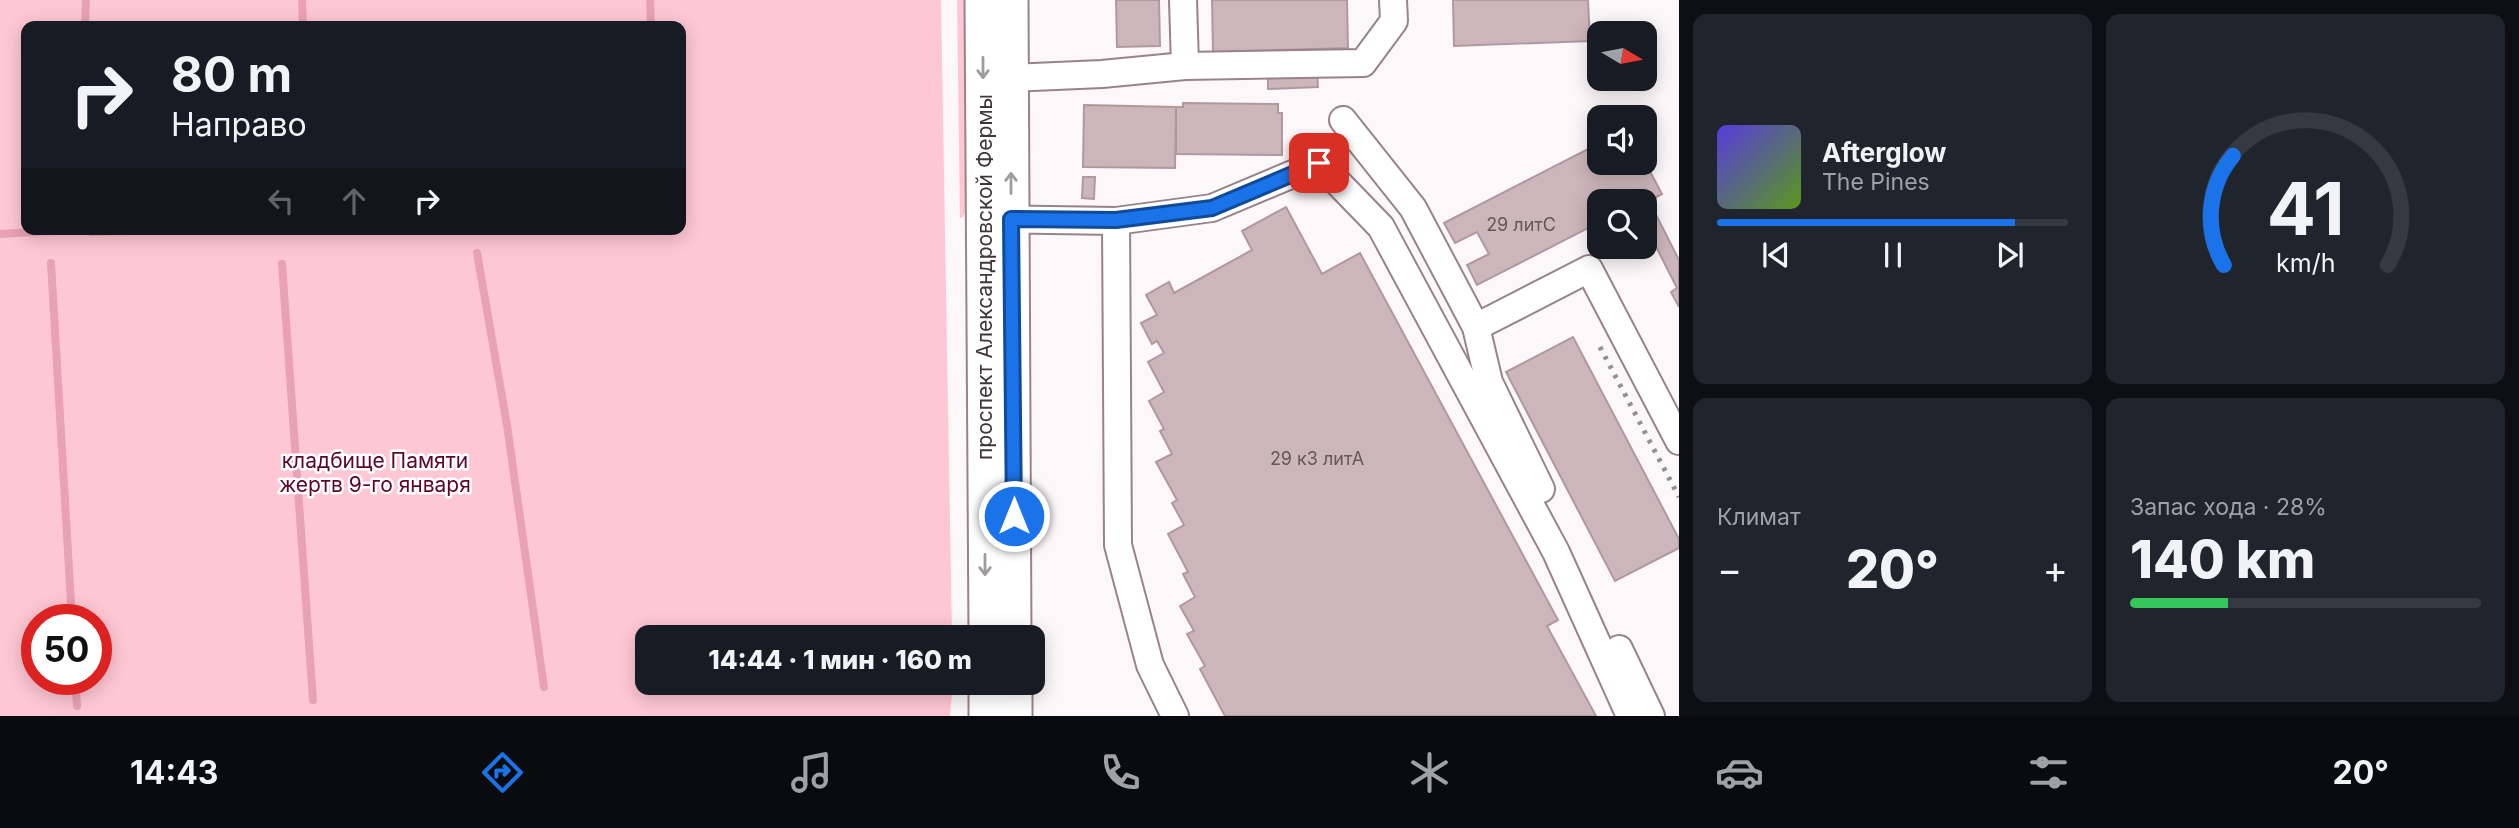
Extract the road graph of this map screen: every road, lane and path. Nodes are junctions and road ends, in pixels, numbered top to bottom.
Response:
1 (982, 0) edge
2 (1011, 0) edge
3 (1182, 0) edge
4 (1393, 0) edge
5 (1185, 66) junction
6 (1011, 78) junction
7 (1343, 120) dead end
8 (997, 219) junction
9 (1116, 220) junction
10 (1476, 327) junction
11 (1679, 441) edge
12 (986, 625) edge
13 (1014, 625) edge
14 (986, 695) edge
15 (1015, 695) edge
16 (986, 716) edge
17 (1015, 716) edge
18 (1175, 716) edge
19 (1630, 716) edge
20 (1651, 716) edge

1 -> 8 main road, проспект Александровской Фермы
2 - 6 main road, проспект Александровской Фермы
3 - 5 lane
4 - 5 lane
5 - 6 lane
8 -> 6 main road, проспект Александровской Фермы
7 - 10 lane
8 - 9 lane
8 -> 12 main road, проспект Александровской Фермы
8 - 13 main road, проспект Александровской Фермы
9 - 18 lane
9 - 19 lane
10 - 11 lane
10 - 20 lane
14 - 16 main road
15 - 17 main road

